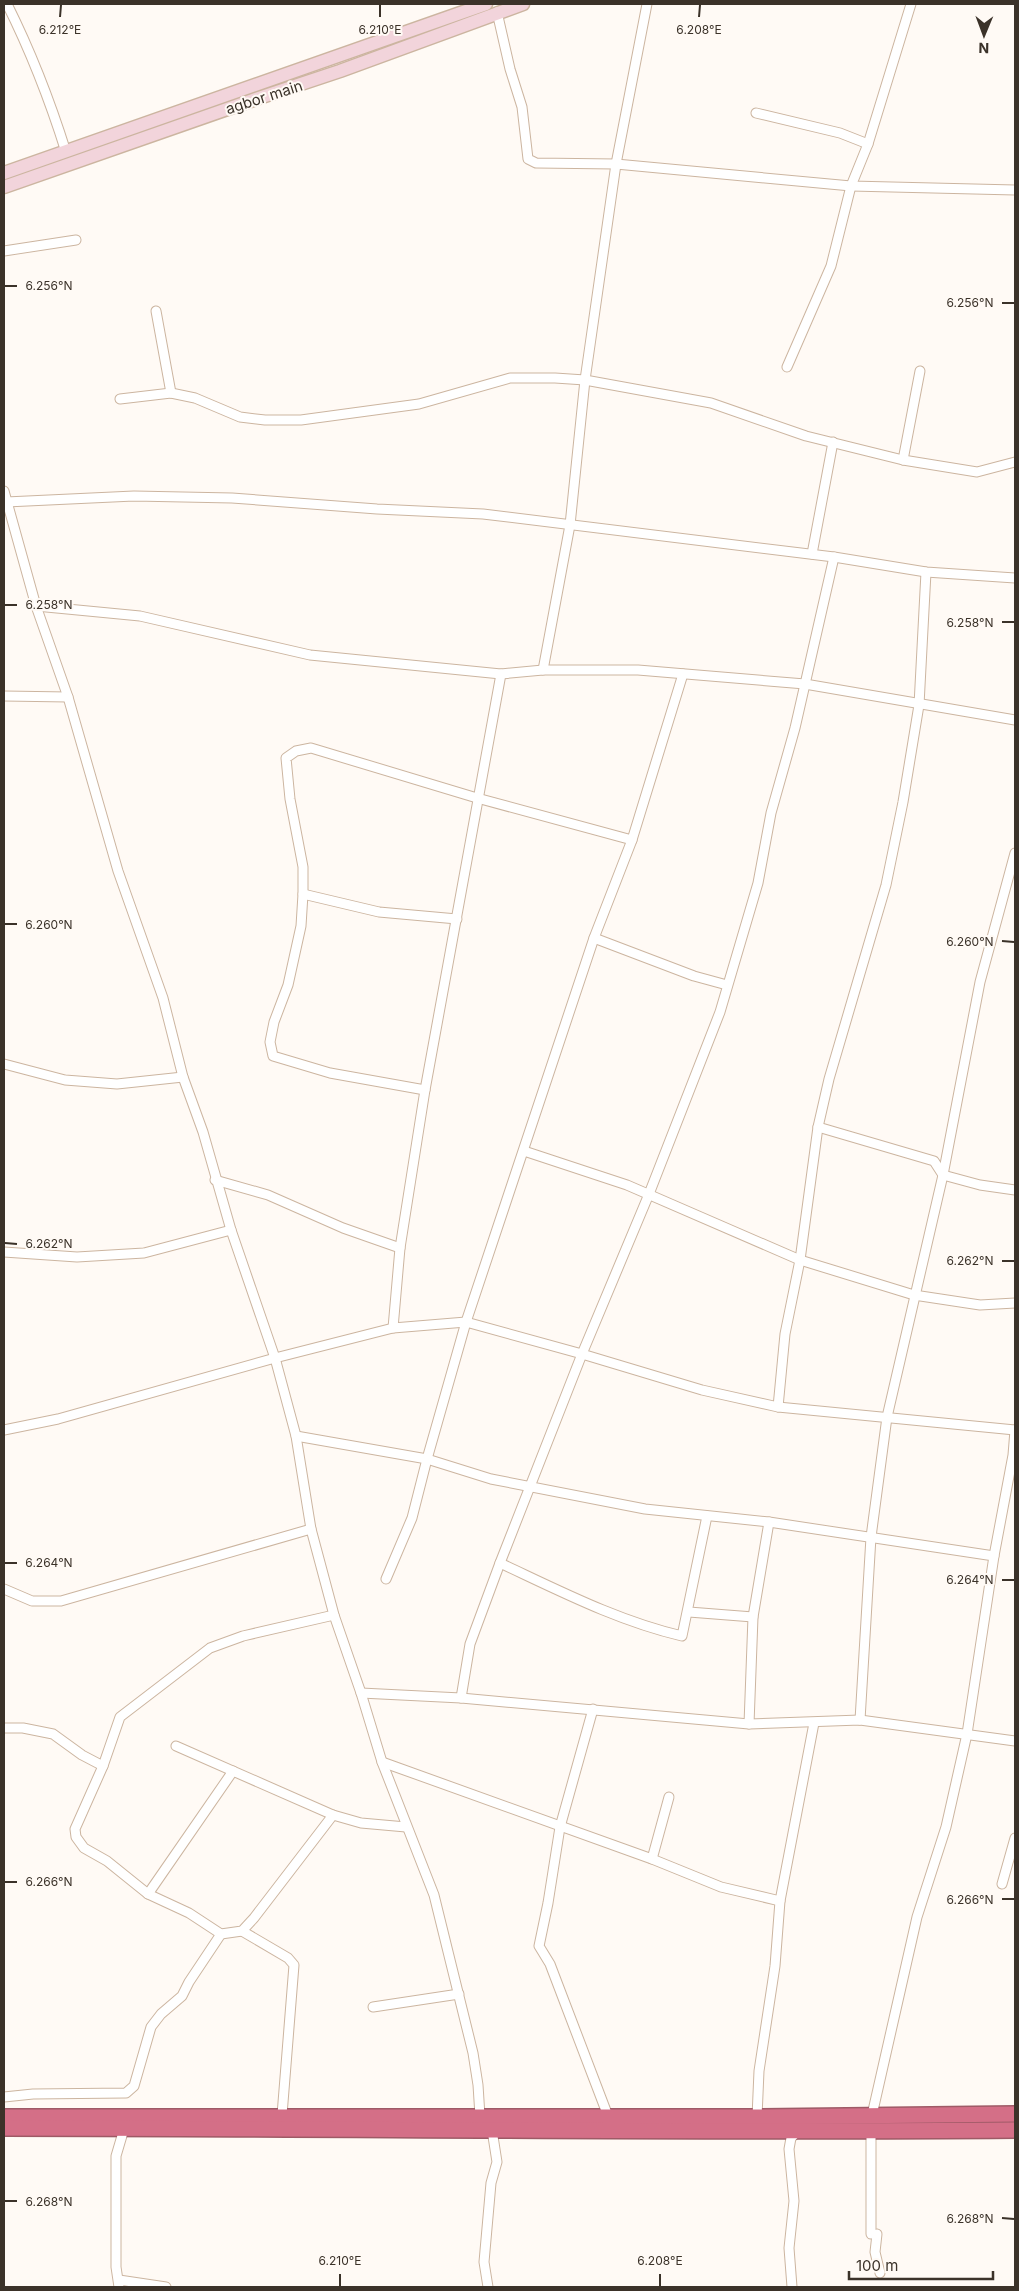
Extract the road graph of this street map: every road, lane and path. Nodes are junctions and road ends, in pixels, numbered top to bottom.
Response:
1 (7, 4) edge
2 (523, 4) edge
3 (647, 4) edge
4 (911, 4) edge
5 (473, 10) edge
6 (497, 12) junction
7 (756, 114) dead end
8 (868, 144) junction
9 (66, 152) junction
10 (616, 164) junction
11 (4, 173) edge
12 (851, 186) junction
13 (4, 187) edge
14 (1015, 190) edge
15 (76, 240) dead end
16 (4, 252) edge
17 (156, 312) dead end
18 (787, 367) dead end
19 (920, 371) dead end
20 (585, 380) junction
21 (171, 393) junction
22 (120, 399) dead end
23 (833, 442) junction
24 (903, 460) junction
25 (1015, 462) edge
26 (4, 491) edge
27 (6, 502) junction
28 (570, 525) junction
29 (812, 554) junction
30 (834, 557) junction
31 (926, 572) junction
32 (1015, 578) edge
33 (36, 606) junction
34 (543, 670) junction
35 (501, 674) junction
36 (683, 674) junction
37 (805, 684) junction
38 (4, 696) edge
39 (68, 697) junction
40 (919, 705) junction
41 (1015, 720) edge
42 (477, 798) junction
43 (632, 840) junction
44 (1015, 853) edge
45 (303, 894) junction
46 (457, 918) junction
47 (594, 938) junction
48 (727, 985) junction
49 (4, 1064) edge
50 (183, 1077) junction
51 (425, 1090) junction
52 (818, 1127) junction
53 (524, 1151) junction
54 (943, 1175) junction
55 (215, 1180) junction
56 (1015, 1190) edge
57 (649, 1194) junction
58 (231, 1230) junction
59 (400, 1248) junction
60 (4, 1252) edge
61 (800, 1260) junction
62 (914, 1295) junction
63 (1015, 1303) edge
64 (466, 1322) junction
65 (393, 1328) junction
66 (582, 1354) junction
67 (275, 1358) junction
68 (778, 1407) junction
69 (886, 1417) junction
70 (4, 1430) edge
71 (1015, 1430) edge
72 (296, 1436) junction
73 (426, 1459) junction
74 (530, 1487) junction
75 (707, 1516) junction
76 (769, 1522) junction
77 (311, 1529) junction
78 (871, 1537) junction
79 (994, 1556) junction
80 (500, 1563) junction
81 (386, 1579) dead end
82 (4, 1589) edge
83 (689, 1612) junction
84 (334, 1615) junction
85 (753, 1617) junction
86 (362, 1693) junction
87 (461, 1698) junction
88 (593, 1709) junction
89 (860, 1720) junction
90 (814, 1723) junction
91 (749, 1724) junction
92 (4, 1728) edge
93 (967, 1734) junction
94 (1015, 1741) edge
95 (176, 1746) dead end
96 (382, 1762) junction
97 (103, 1766) junction
98 (233, 1771) junction
99 (669, 1797) dead end
100 (333, 1815) junction
101 (406, 1827) junction
102 (560, 1827) junction
103 (1015, 1838) edge
104 (652, 1859) junction
105 (1002, 1884) dead end
106 (148, 1894) junction
107 (780, 1901) junction
108 (242, 1931) junction
109 (221, 1934) junction
110 (459, 1994) junction
111 (373, 2007) dead end
112 (4, 2097) edge
113 (1015, 2114) edge
114 (282, 2115) junction
115 (872, 2115) junction
116 (480, 2116) junction
117 (608, 2116) junction
118 (757, 2116) junction
119 (4, 2117) edge
120 (4, 2128) edge
121 (124, 2129) junction
122 (492, 2130) junction
123 (1015, 2130) edge
124 (798, 2131) junction
125 (871, 2131) junction
126 (880, 2273) dead end
127 (119, 2284) edge
128 (166, 2287) edge
129 (488, 2287) edge
130 (792, 2287) edge

1 - 9 street
2 - 6 main road, agbor main
3 - 10 street
4 - 8 street
5 - 6 main road, agbor main
5 - 9 main road, agbor main
5 - 13 main road, agbor main
6 - 10 street
7 - 8 street
8 - 12 street
9 - 11 main road, agbor main
10 - 12 street
10 - 20 street
12 - 14 street
12 - 18 street
15 - 16 street
17 - 21 street
19 - 24 street
20 - 21 street
20 - 23 street
20 - 28 street
21 - 22 street
23 - 24 street
23 - 29 street
24 - 25 street
26 - 27 street
27 - 28 street
27 - 33 street
28 - 29 street
28 - 34 street
29 - 30 street
30 - 31 street
30 - 37 street
31 - 32 street
31 - 40 street
33 - 35 street
33 - 39 street
34 - 35 street
34 - 36 street
35 - 42 street
36 - 37 street
36 - 43 street
37 - 40 street
37 - 48 street
38 - 39 street
39 - 50 street
40 - 41 street
40 - 52 street
42 - 43 street
42 - 45 street
42 - 46 street
43 - 47 street
44 - 54 street
45 - 46 street
45 - 51 street
46 - 51 street
47 - 48 street
47 - 53 street
48 - 57 street
49 - 50 street
50 - 55 street
51 - 59 street
52 - 54 street
52 - 61 street
53 - 57 street
53 - 64 street
54 - 56 street
54 - 62 street
55 - 58 street
55 - 59 street
57 - 61 street
57 - 66 street
58 - 60 street
58 - 67 street
59 - 65 street
61 - 62 street
61 - 68 street
62 - 63 street
62 - 69 street
64 - 65 street
64 - 66 street
64 - 73 street
65 - 67 street
66 - 68 street
66 - 74 street
67 - 70 street
67 - 72 street
68 - 69 street
69 - 71 street
69 - 78 street
71 - 79 street
72 - 73 street
72 - 77 street
73 - 74 street
73 - 81 street
74 - 75 street
74 - 80 street
75 - 76 street
75 - 83 street
76 - 78 street
76 - 85 street
77 - 82 street
77 - 84 street
78 - 79 street
78 - 89 street
79 - 93 street
80 - 83 street
80 - 87 street
83 - 85 street
84 - 86 street
84 - 97 street
85 - 91 street
86 - 87 street
86 - 96 street
87 - 88 street
88 - 91 street
88 - 102 street
89 - 90 street
89 - 93 street
90 - 91 street
90 - 107 street
92 - 97 street
93 - 94 street
93 - 115 street
95 - 98 street
96 - 101 street
96 - 102 street
97 - 106 street
98 - 100 street
98 - 106 street
99 - 104 street
100 - 101 street
100 - 108 street
101 - 110 street
102 - 104 street
102 - 117 street
103 - 105 street
104 - 107 street
106 - 109 street
107 - 118 street
108 - 109 street
108 - 114 street
109 - 112 street
110 - 111 street
110 - 116 street
113 - 115 highway
114 - 116 highway
114 - 119 highway
115 - 118 highway
116 - 117 highway
117 - 118 highway
120 - 121 highway
121 - 122 highway
121 - 127 street
122 - 124 highway
122 - 129 street
123 - 125 highway
124 - 125 highway
124 - 130 street
125 - 126 street
127 - 128 street

